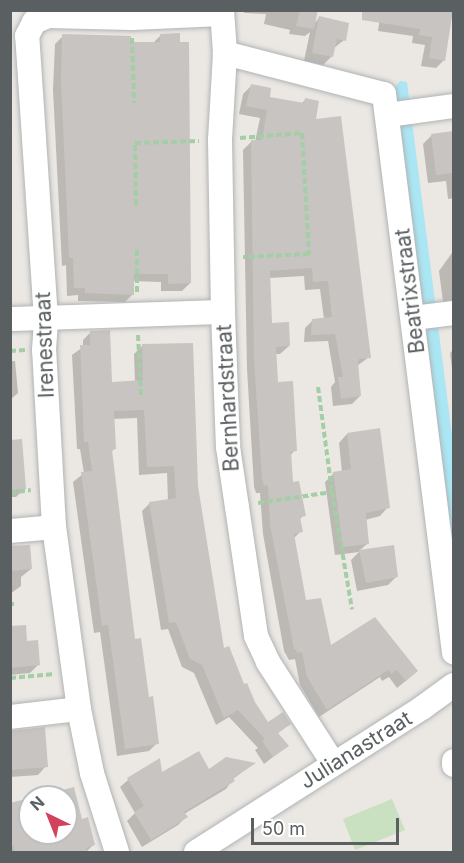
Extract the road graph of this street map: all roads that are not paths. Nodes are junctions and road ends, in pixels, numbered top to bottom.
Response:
1 (222, 12) edge
2 (225, 53) junction
3 (453, 106) edge
4 (399, 114) junction
5 (223, 312) junction
6 (432, 316) edge
7 (10, 319) edge
8 (46, 319) junction
9 (54, 527) junction
10 (10, 531) edge
11 (448, 534) edge
12 (453, 652) edge
13 (453, 685) edge
14 (79, 709) junction
15 (10, 717) edge
16 (333, 763) junction
17 (117, 852) edge
18 (196, 852) edge

1 - 2 street, Bernhardstraat
1 - 8 street, Irenestraat
2 - 4 street, Beatrixstraat
2 - 5 street, Bernhardstraat
3 - 4 street
4 - 6 street, Beatrixstraat
5 - 8 street
5 - 16 street, Bernhardstraat
6 - 11 street, Beatrixstraat
7 - 8 street
8 - 9 street, Irenestraat
9 - 10 street
9 - 14 street, Irenestraat
11 - 12 street, Beatrixstraat
13 - 16 street, Julianastraat
14 - 15 street
14 - 17 street, Irenestraat
16 - 18 street, Julianastraat

